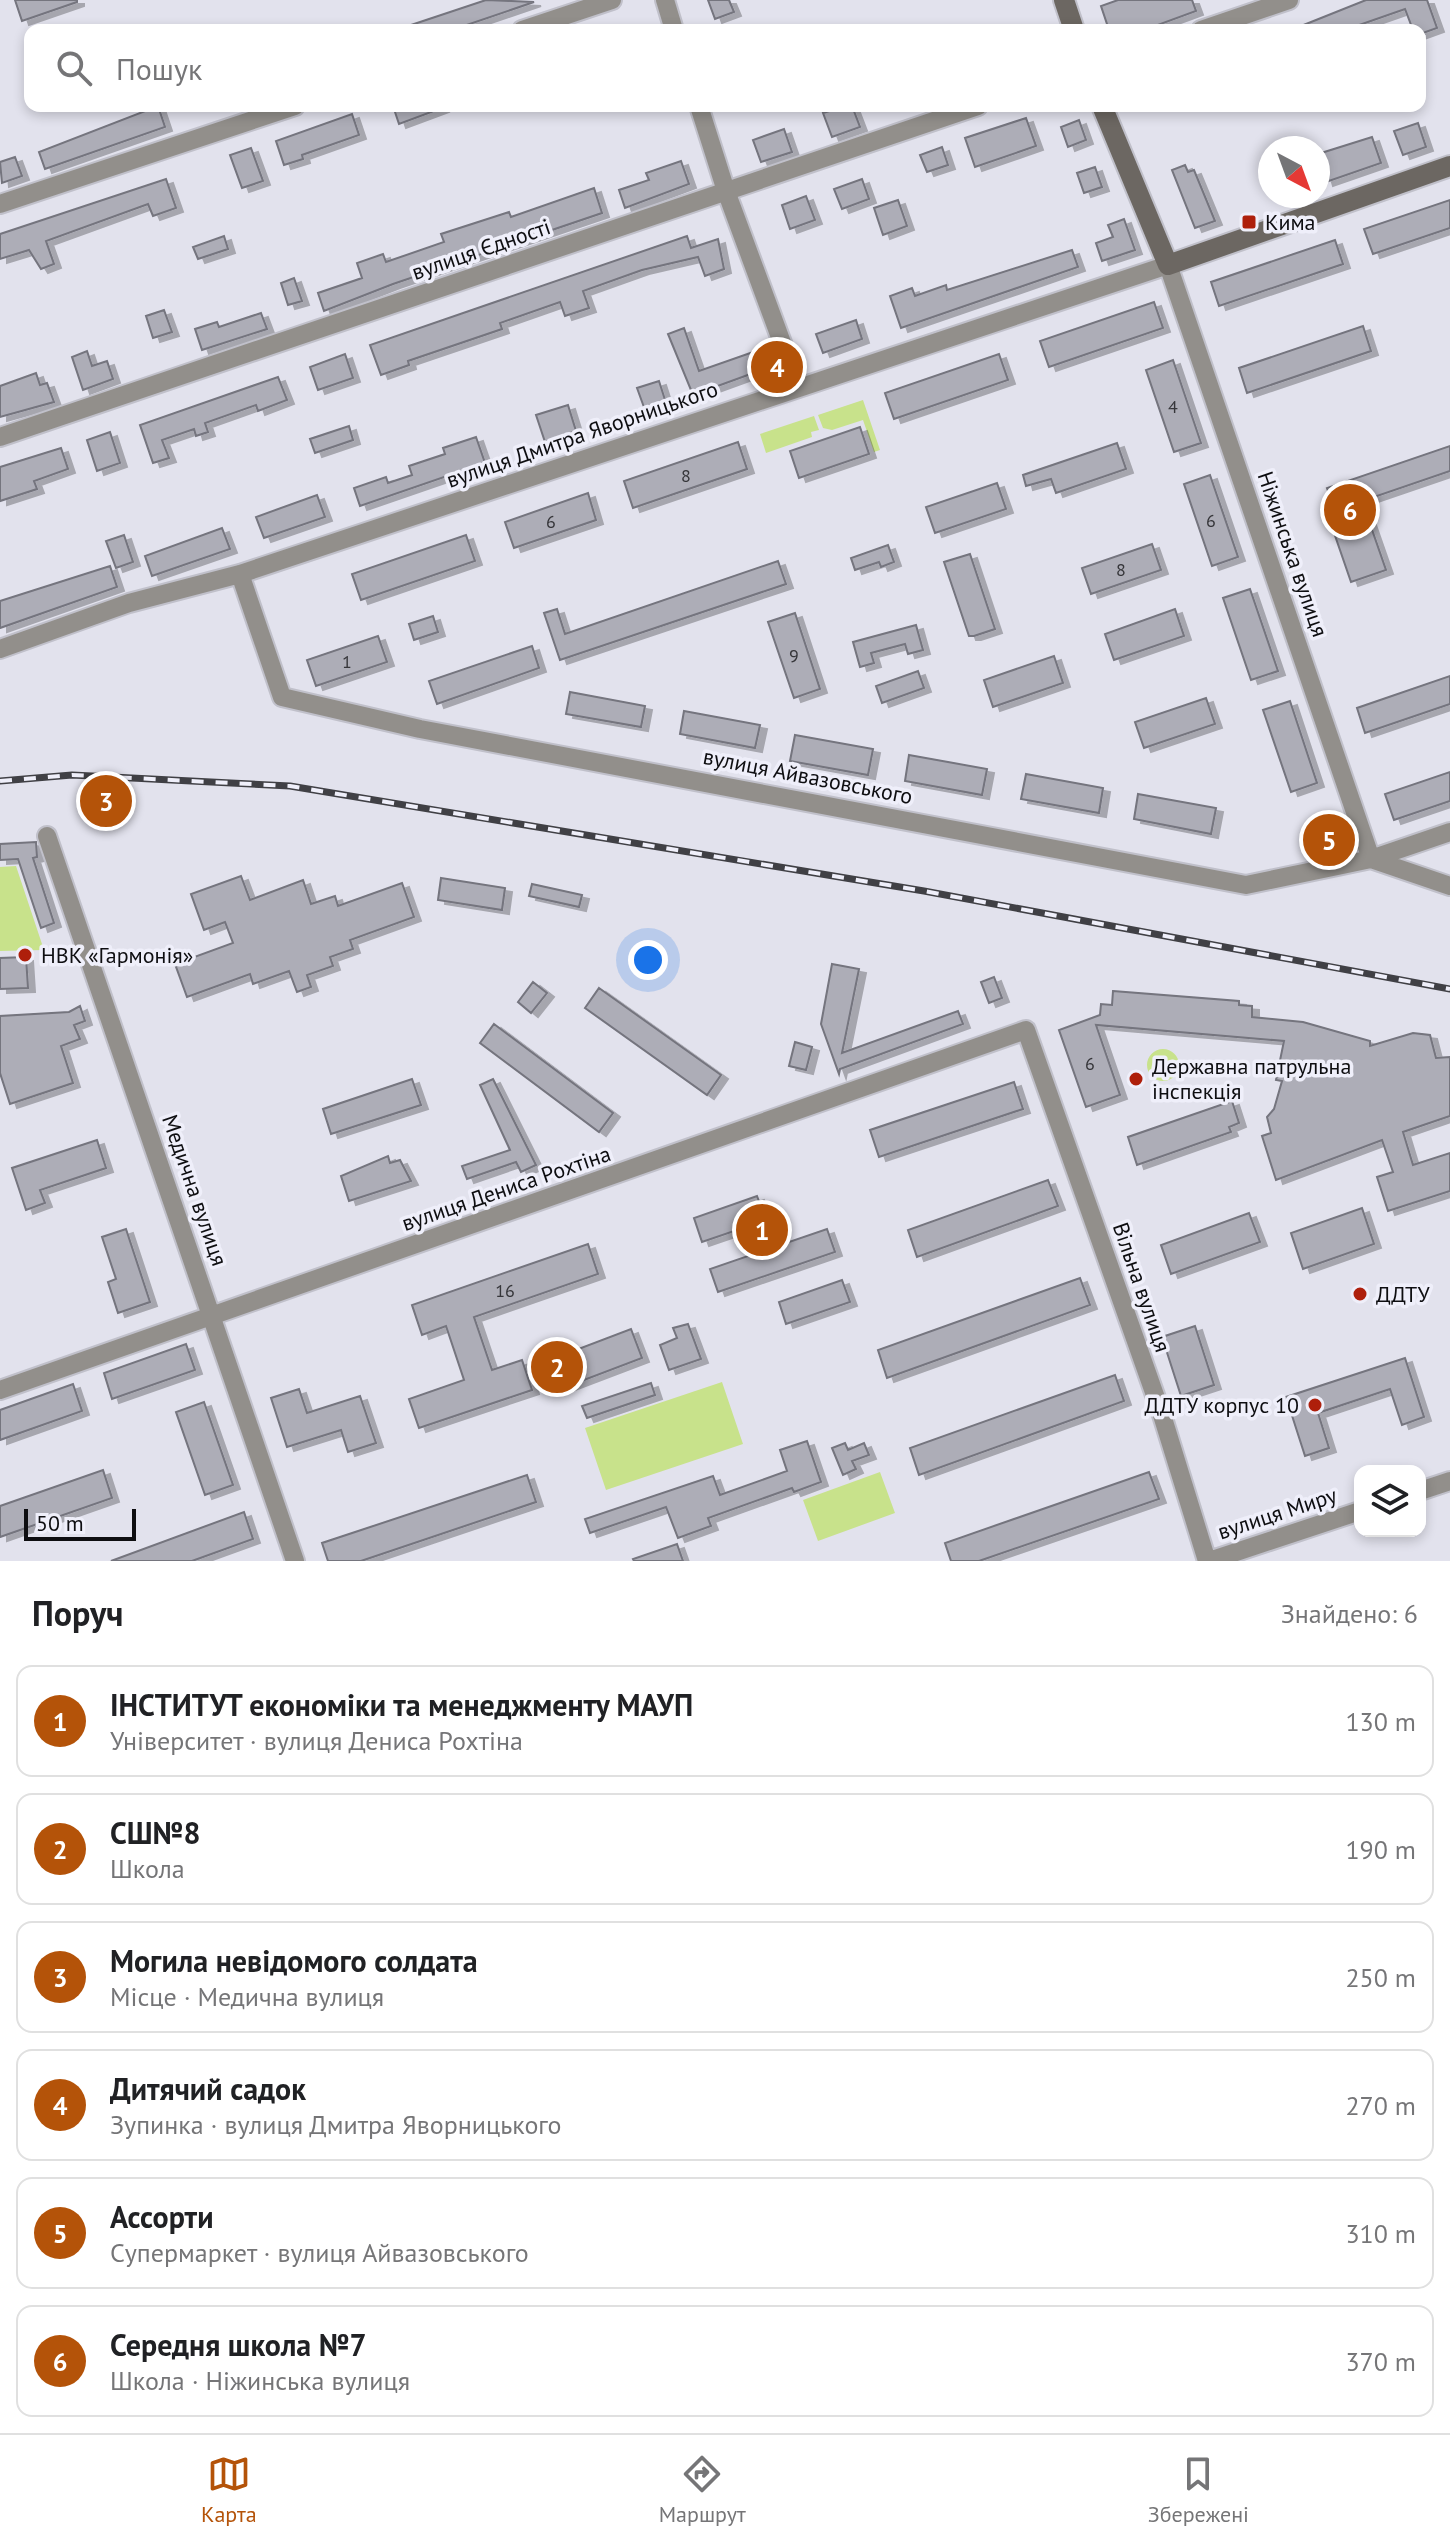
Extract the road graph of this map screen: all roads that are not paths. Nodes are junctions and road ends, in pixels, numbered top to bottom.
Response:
1 (612, 0) edge
2 (665, 0) edge
3 (1064, 0) edge
4 (1289, 0) edge
5 (540, 24) edge
6 (672, 24) edge
7 (1072, 24) edge
8 (1219, 24) edge
9 (277, 112) edge
10 (701, 112) edge
11 (960, 112) edge
12 (1104, 112) edge
13 (1450, 166) edge
14 (726, 191) junction
15 (0, 204) edge
16 (1168, 265) junction
17 (798, 386) junction
18 (0, 437) edge
19 (240, 574) junction
20 (0, 649) edge
21 (1450, 832) edge
22 (47, 836) dead end
23 (1371, 859) junction
24 (1450, 886) edge
25 (1026, 1030) joint
26 (213, 1317) junction
27 (0, 1390) edge
28 (1450, 1481) edge
29 (1426, 1489) edge
30 (1354, 1513) edge
31 (295, 1561) edge
32 (1208, 1561) edge

1 - 5 street
2 - 6 street
3 - 7 street
4 - 8 street
9 - 15 street
10 - 14 street
11 - 14 street, вулиця Єдності
12 - 16 street
13 - 16 street, вулиця Дмитра Яворницького
14 - 17 street
14 - 18 street, вулиця Єдності
16 - 17 street, вулиця Дмитра Яворницького
16 - 23 street, Ніжинська вулиця
17 - 19 street, вулиця Дмитра Яворницького
19 - 20 street, вулиця Дмитра Яворницького
19 - 23 street, вулиця Айвазовського
21 - 23 street
22 - 26 street, Медична вулиця
23 - 24 street
25 - 26 street, вулиця Дениса Рохтіна
25 - 32 street, Вільна вулиця
26 - 27 street, вулиця Дениса Рохтіна
26 - 31 street, Медична вулиця
28 - 29 street
30 - 32 street, вулиця Миру

